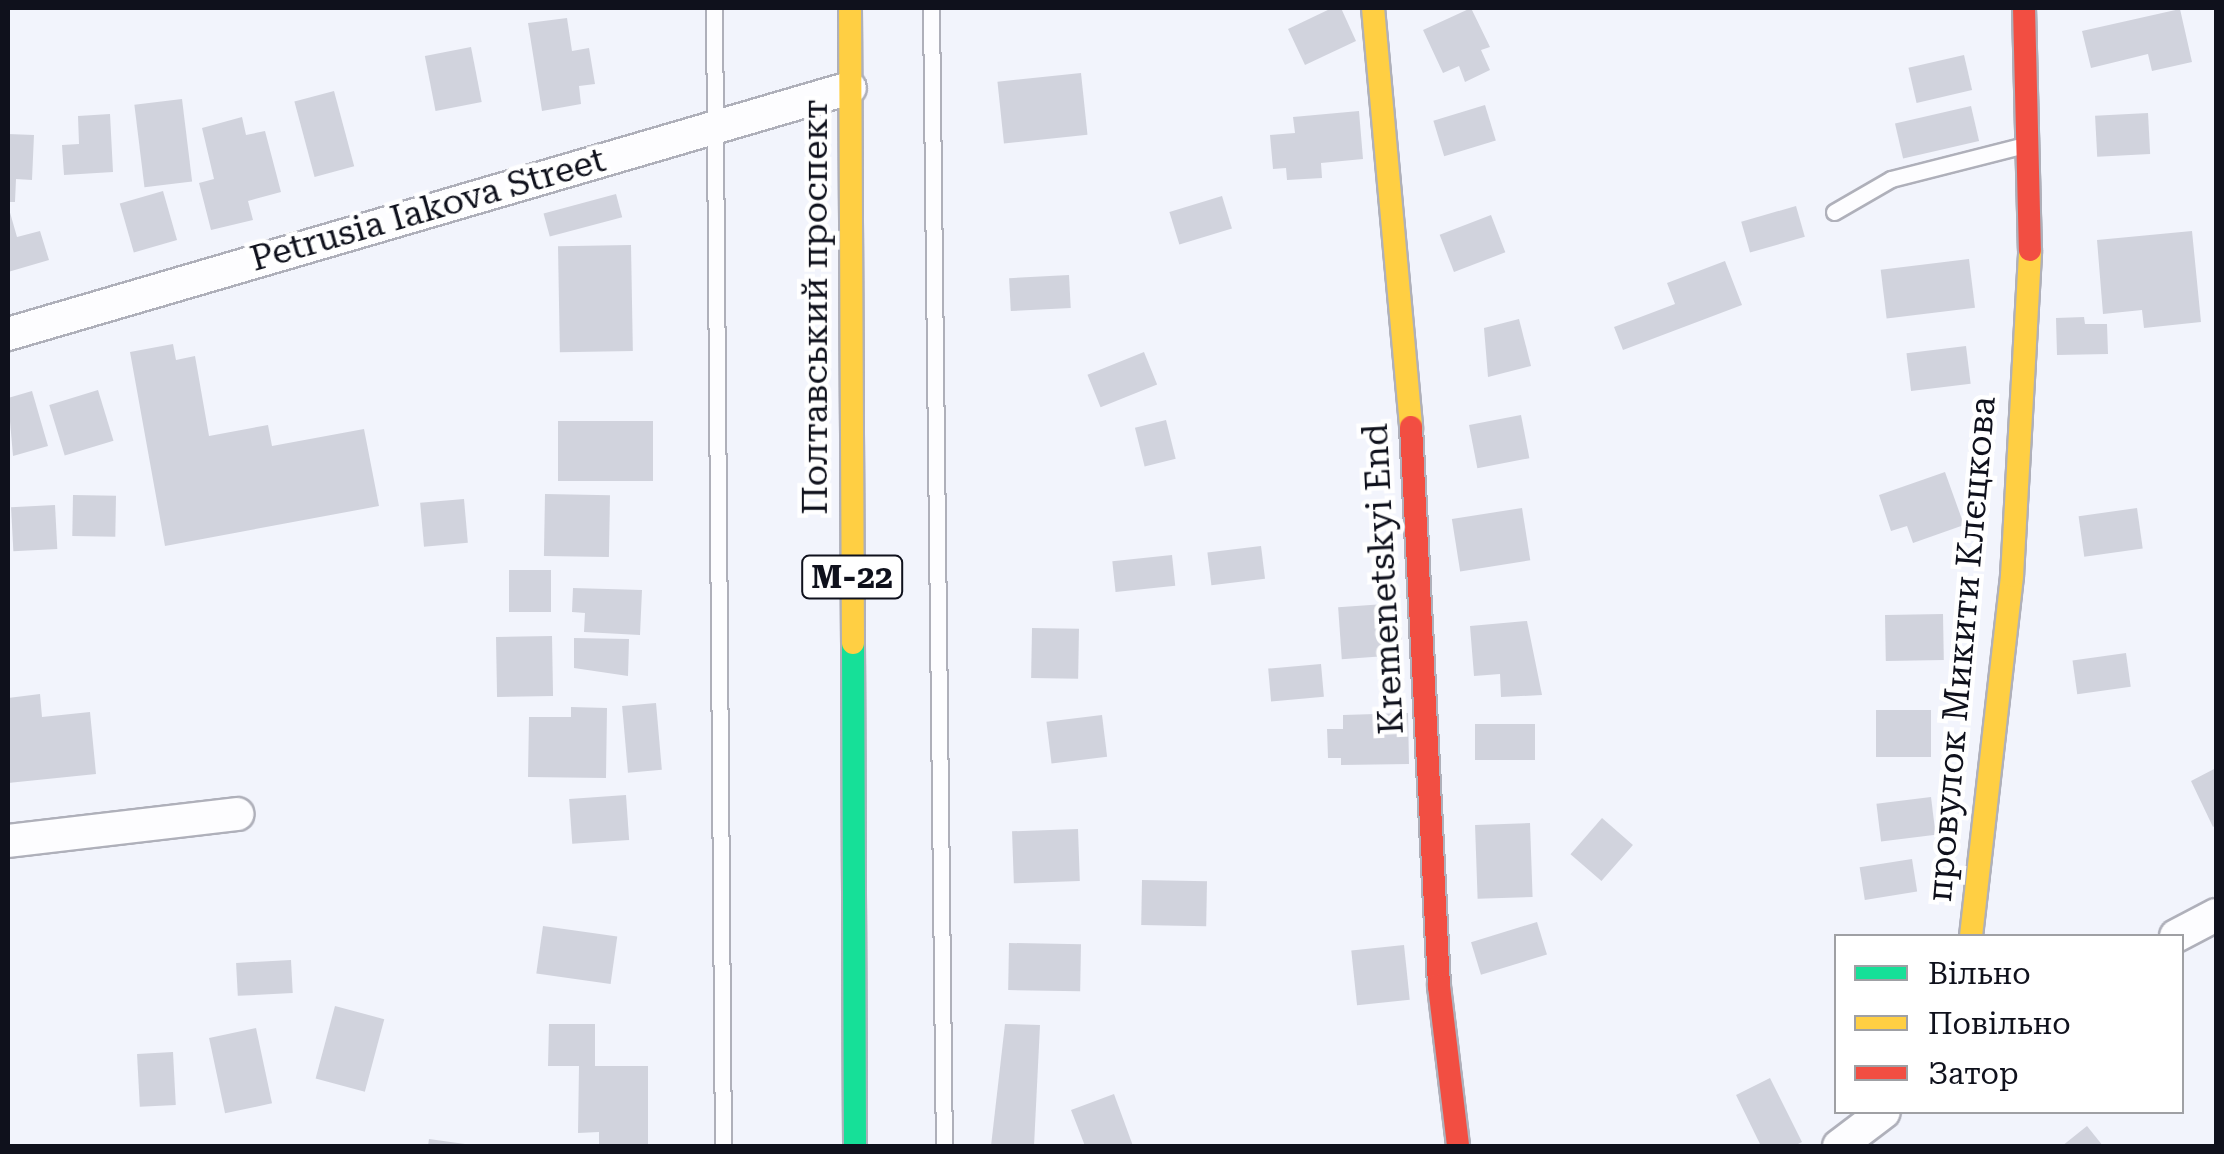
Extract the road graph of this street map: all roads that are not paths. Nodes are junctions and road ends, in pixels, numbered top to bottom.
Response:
1 (714, 8) edge
2 (850, 8) edge
3 (931, 8) edge
4 (1374, 8) edge
5 (2024, 8) edge
6 (850, 88) junction
7 (714, 127) junction
8 (2028, 144) junction
9 (1834, 212) dead end
10 (8, 334) edge
11 (237, 814) dead end
12 (8, 841) edge
13 (2216, 915) edge
14 (1972, 934) edge
15 (2180, 934) edge
16 (1881, 1114) edge
17 (723, 1146) edge
18 (854, 1146) edge
19 (944, 1146) edge
20 (1458, 1146) edge
21 (1839, 1146) edge

1 - 7 lane
2 - 6 main road, Полтавський проспект / М-22
3 - 19 lane
4 - 20 main road, Kremenetskyi End
5 - 8 main road, провулок Микити Клєцкова
6 - 7 street, Petrusia Iakova Street
6 - 18 main road, Полтавський проспект / М-22
7 - 10 street, Petrusia Iakova Street
7 - 17 lane
8 - 9 lane
8 - 14 main road, провулок Микити Клєцкова
11 - 12 street
13 - 15 street
16 - 21 street

